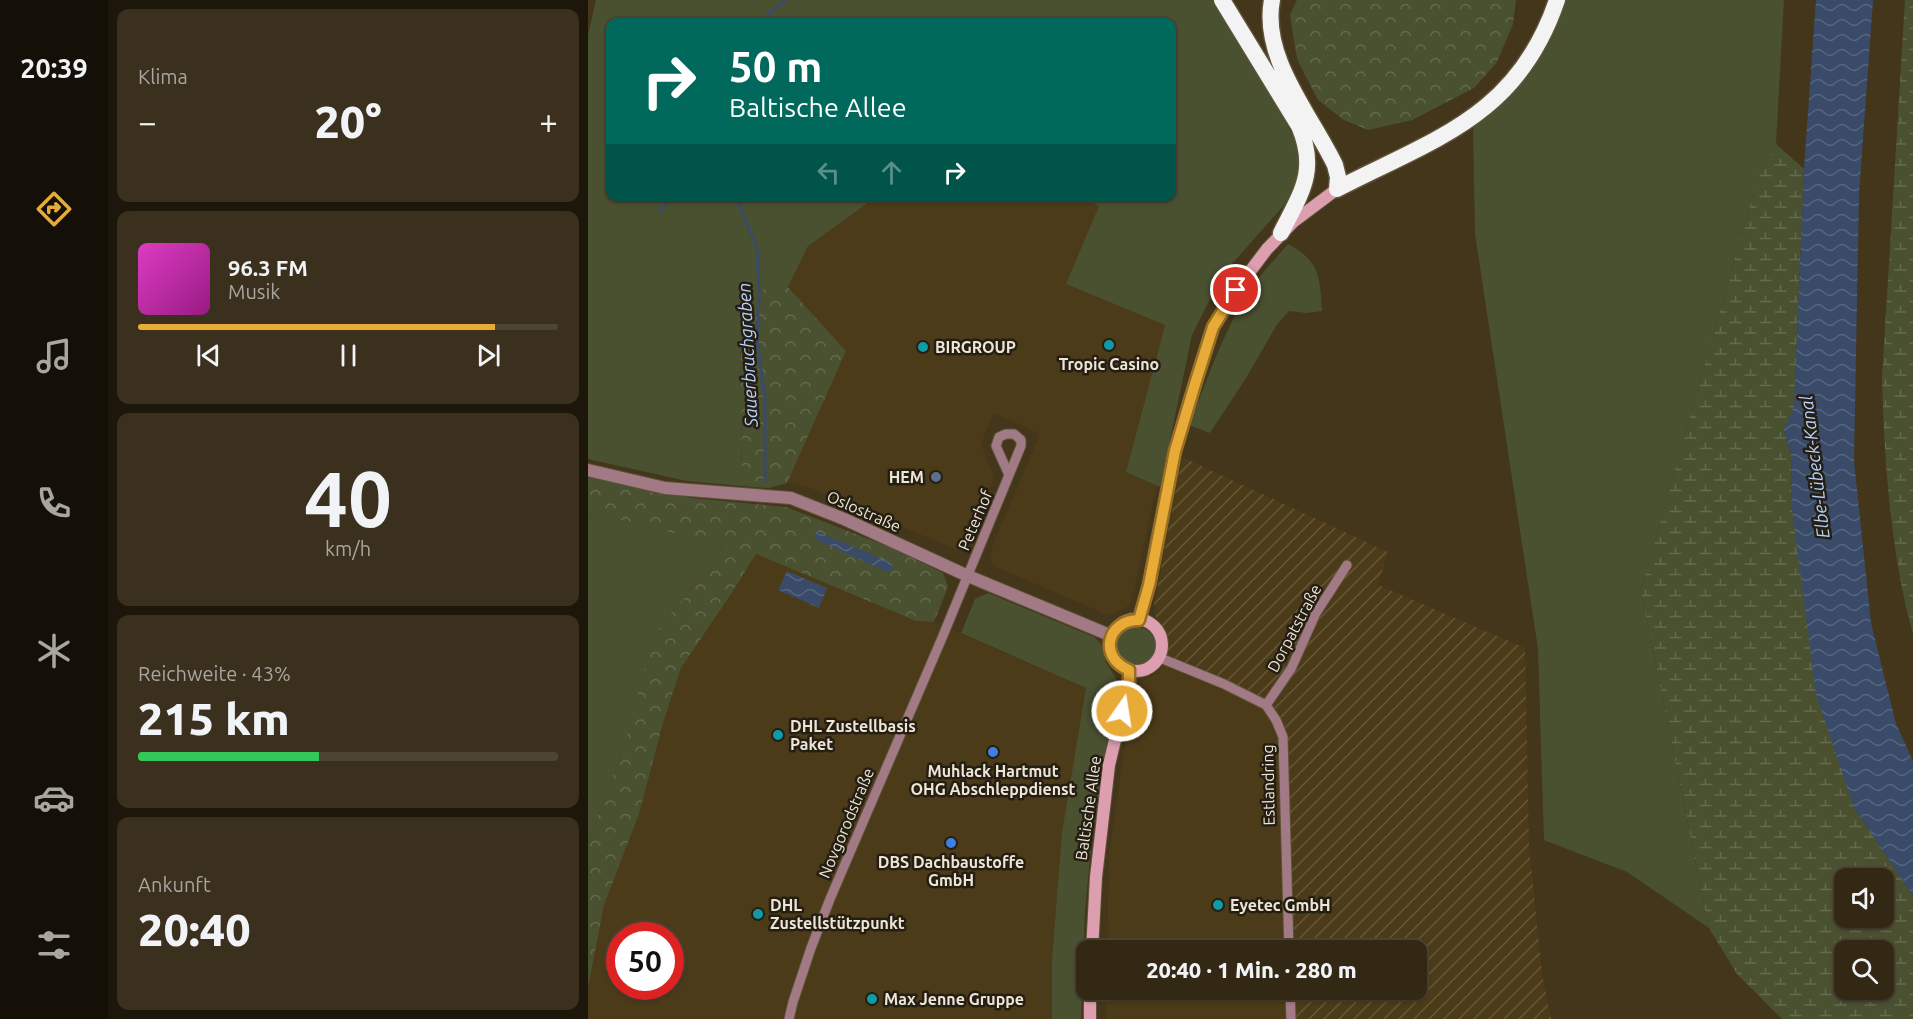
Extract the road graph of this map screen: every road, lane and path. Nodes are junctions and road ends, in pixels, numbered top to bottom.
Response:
1 (1222, 0) edge
2 (1272, 0) edge
3 (1557, 0) edge
4 (1337, 189) junction
5 (1281, 233) junction
6 (588, 470) edge
7 (1010, 475) dead end
8 (1347, 565) dead end
9 (968, 576) junction
10 (1139, 620) junction
11 (1112, 636) junction
12 (1158, 657) junction
13 (1129, 670) junction
14 (1266, 705) junction
15 (1093, 940) edge
16 (1289, 940) edge
17 (1090, 1000) edge
18 (1290, 1000) edge
19 (789, 1019) edge
20 (1090, 1019) edge
21 (1291, 1019) edge

1 - 5 highway
2 - 4 highway
3 - 4 highway
4 - 5 main road
5 - 10 main road
6 - 9 street, Oslostraße
7 - 9 street, Peterhof
8 - 14 street, Dorpatstraße
9 - 11 street, Oslostraße
9 - 19 street, Novgorodstraße
10 - 11 main road
10 - 12 main road
11 - 13 main road
12 - 13 main road
12 - 14 street
13 - 15 main road, Baltische Allee
14 - 16 street, Estlandring
17 - 20 main road
18 - 21 street

